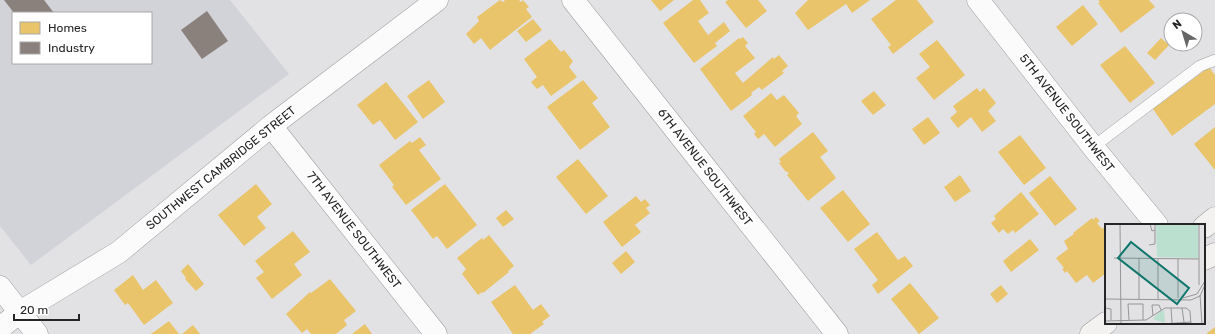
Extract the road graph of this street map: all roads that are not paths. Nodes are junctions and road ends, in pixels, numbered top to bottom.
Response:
1 (437, 0) edge
2 (573, 0) edge
3 (978, 0) edge
4 (1215, 60) edge
5 (271, 126) junction
6 (1093, 147) junction
7 (1215, 218) edge
8 (1156, 224) edge
9 (1205, 226) edge
10 (1215, 254) edge
11 (1205, 259) edge
12 (0, 287) edge
13 (20, 312) junction
14 (1105, 324) edge
15 (0, 328) edge
16 (37, 334) edge
17 (436, 334) edge
18 (837, 334) edge
19 (1091, 334) edge

1 - 5 street, SOUTHWEST CAMBRIDGE STREET
2 - 18 street, 6TH AVENUE SOUTHWEST
3 - 6 street, 5TH AVENUE SOUTHWEST
4 - 6 lane
5 - 13 street, SOUTHWEST CAMBRIDGE STREET
5 - 17 street, 7TH AVENUE SOUTHWEST
6 - 8 street, 5TH AVENUE SOUTHWEST
7 - 9 main road
10 - 11 main road
12 - 13 street
13 - 15 street, SOUTHWEST CAMBRIDGE STREET
13 - 16 street
14 - 19 main road

